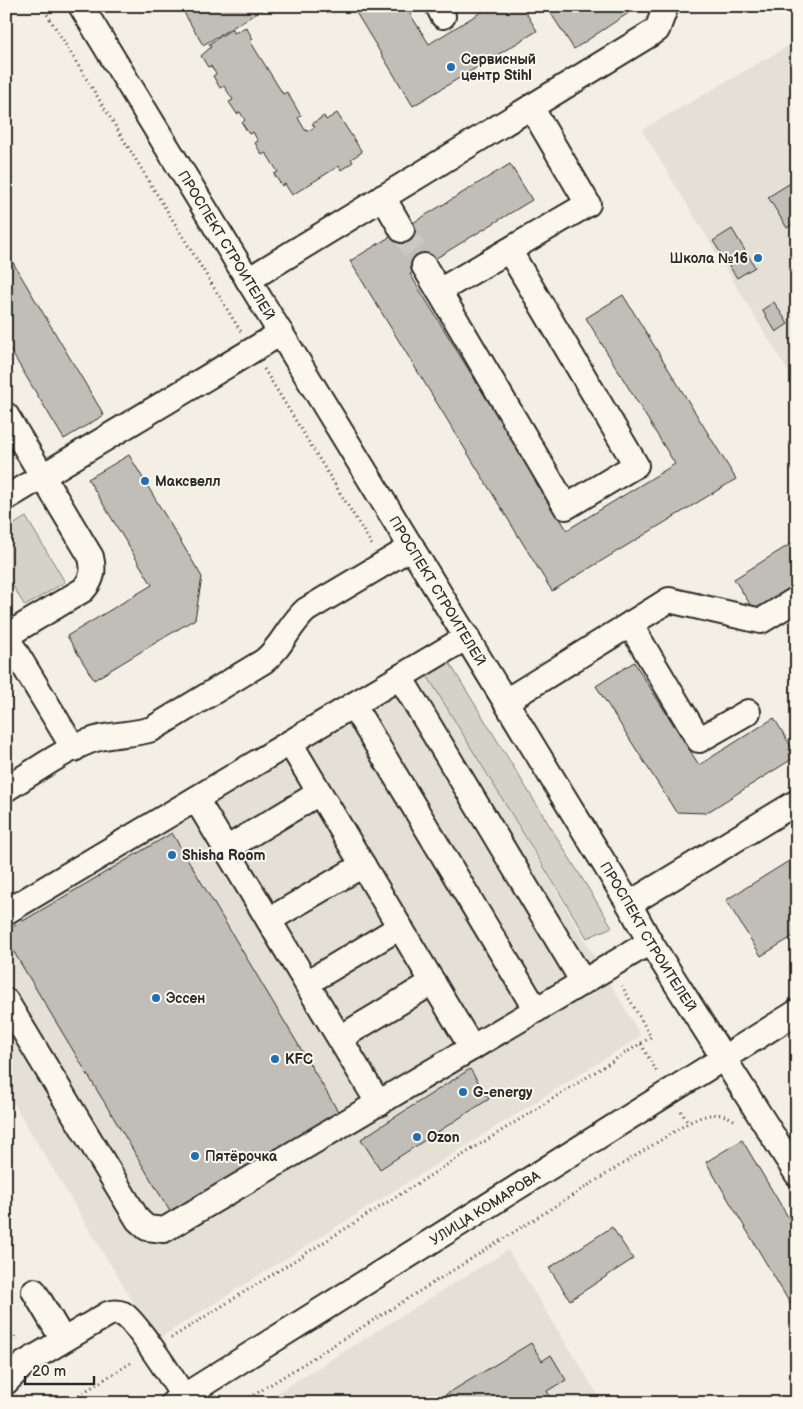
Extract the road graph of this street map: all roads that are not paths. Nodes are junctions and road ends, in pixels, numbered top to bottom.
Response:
1 (81, 6) edge
2 (666, 6) edge
3 (531, 107) junction
4 (383, 197) junction
5 (402, 230) tunnel mouth
6 (509, 250) junction
7 (424, 266) tunnel mouth
8 (248, 280) junction
9 (439, 291) junction
10 (281, 333) junction
11 (6, 415) edge
12 (43, 476) junction
13 (6, 498) edge
14 (412, 547) junction
15 (797, 599) edge
16 (630, 624) junction
17 (6, 636) edge
18 (467, 637) junction
19 (400, 677) junction
20 (506, 701) junction
21 (353, 705) junction
22 (748, 712) dead end
23 (290, 743) junction
24 (74, 749) junction
25 (6, 789) edge
26 (320, 793) junction
27 (196, 799) junction
28 (797, 802) edge
29 (226, 848) junction
30 (363, 865) junction
31 (630, 904) junction
32 (6, 912) edge
33 (269, 920) junction
34 (400, 927) junction
35 (650, 942) junction
36 (433, 982) junction
37 (583, 982) junction
38 (307, 983) junction
39 (6, 1001) edge
40 (536, 1010) junction
41 (797, 1012) edge
42 (340, 1038) junction
43 (472, 1048) junction
44 (724, 1058) junction
45 (379, 1104) junction
46 (792, 1181) edge
47 (34, 1291) dead end
48 (63, 1340) junction
49 (6, 1382) edge
50 (181, 1401) edge

1 - 8 street, ПРОСПЕКТ СТРОИТЕЛЕЙ
2 - 3 street
3 - 4 street
3 - 6 street
4 - 5 street
4 - 8 street
6 - 9 street
6 - 9 street
7 - 9 street
8 - 10 street, ПРОСПЕКТ СТРОИТЕЛЕЙ
10 - 12 street
10 - 14 street, ПРОСПЕКТ СТРОИТЕЛЕЙ
11 - 12 street
12 - 13 street
12 - 17 street
14 - 18 street, ПРОСПЕКТ СТРОИТЕЛЕЙ
14 - 24 street
15 - 16 street
16 - 20 street
16 - 22 street
17 - 24 street
18 - 19 street
18 - 20 street, ПРОСПЕКТ СТРОИТЕЛЕЙ
19 - 21 street
19 - 37 street
20 - 31 street, ПРОСПЕКТ СТРОИТЕЛЕЙ
21 - 23 street
21 - 40 street
23 - 26 street
23 - 27 street
24 - 25 street
26 - 29 street
26 - 30 street
27 - 29 street
27 - 32 street
28 - 31 street
29 - 33 street
30 - 33 street
30 - 34 street
31 - 35 street, ПРОСПЕКТ СТРОИТЕЛЕЙ
33 - 38 street
34 - 36 street
34 - 38 street
35 - 37 street
35 - 44 street, ПРОСПЕКТ СТРОИТЕЛЕЙ
36 - 42 street
36 - 43 street
37 - 40 street
38 - 42 street
39 - 45 street
40 - 43 street
41 - 44 street, УЛИЦА КОМАРОВА
42 - 45 street
43 - 45 street
44 - 46 street, ПРОСПЕКТ СТРОИТЕЛЕЙ
44 - 50 street, УЛИЦА КОМАРОВА
47 - 48 street
48 - 49 street
48 - 50 street

